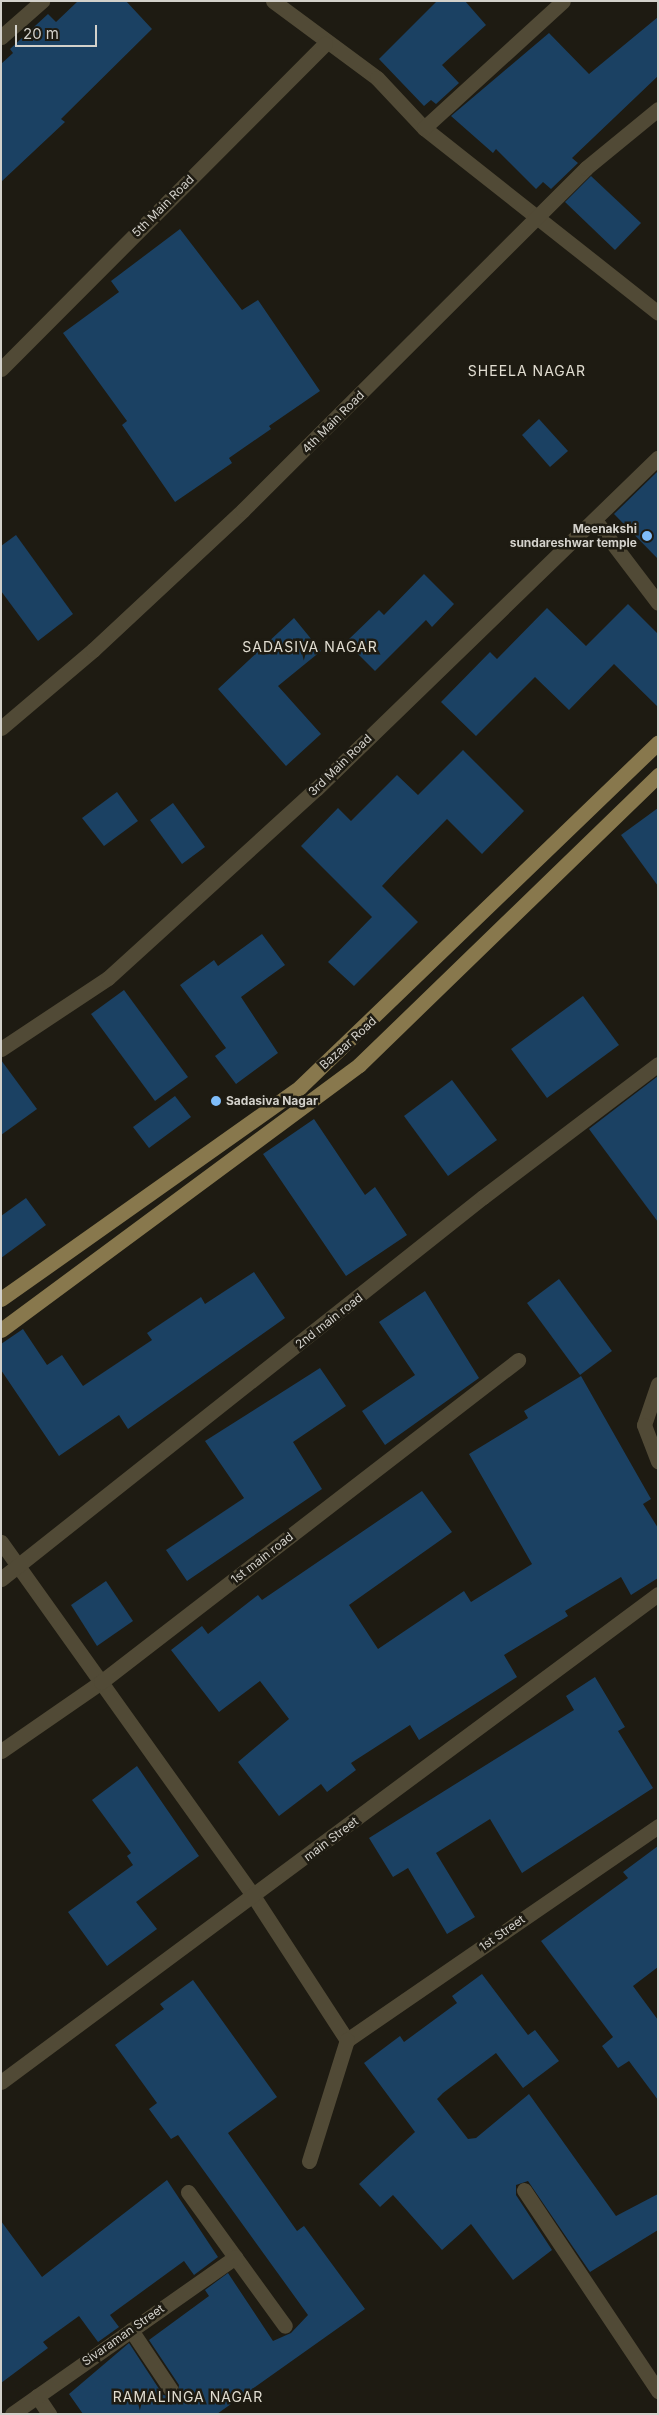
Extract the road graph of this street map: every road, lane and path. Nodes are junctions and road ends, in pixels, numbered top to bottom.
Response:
1 (42, 1) edge
2 (273, 1) edge
3 (563, 1) edge
4 (1, 37) edge
5 (325, 44) junction
6 (658, 109) edge
7 (424, 128) junction
8 (538, 219) junction
9 (658, 313) edge
10 (1, 369) edge
11 (658, 458) edge
12 (594, 520) junction
13 (658, 603) edge
14 (1, 728) edge
15 (658, 742) edge
16 (658, 775) edge
17 (1, 1049) edge
18 (658, 1064) edge
19 (1, 1299) edge
20 (1, 1330) edge
21 (518, 1360) dead end
22 (658, 1384) edge
23 (658, 1461) edge
24 (1, 1542) edge
25 (18, 1568) junction
26 (1, 1579) edge
27 (658, 1594) edge
28 (101, 1682) junction
29 (1, 1751) edge
30 (658, 1826) edge
31 (254, 1897) junction
32 (347, 2040) junction
33 (1, 2082) edge
34 (308, 2161) dead end
35 (524, 2190) dead end
36 (188, 2192) dead end
37 (235, 2257) junction
38 (284, 2326) dead end
39 (131, 2330) junction
40 (657, 2389) edge
41 (171, 2390) dead end
42 (37, 2396) junction
43 (12, 2414) edge
44 (49, 2414) edge

1 - 4 street
2 - 5 street
3 - 7 street
5 - 7 street
5 - 10 street, 5th Main Road
6 - 8 street, 4th Main Road
7 - 8 street
8 - 9 street
8 - 14 street, 4th Main Road
11 - 12 street, 3rd Main Road
12 - 13 street
12 - 17 street, 3rd Main Road
15 - 19 main road, Bazaar Road
16 - 20 main road, Bazaar Road
18 - 25 street, 2nd main road
21 - 28 street, 1st main road
22 - 23 street
24 - 25 street
25 - 26 street, 2nd main road
25 - 28 street
27 - 31 street, main Street
28 - 29 street, 1st main road
28 - 31 street
30 - 32 street, 1st Street
31 - 32 street
31 - 33 street, main Street
32 - 34 street
35 - 40 street
36 - 37 street
37 - 38 street
37 - 39 street, Sivaraman Street
39 - 41 street
39 - 42 street, Sivaraman Street
42 - 43 street, Sivaraman Street
42 - 44 street

